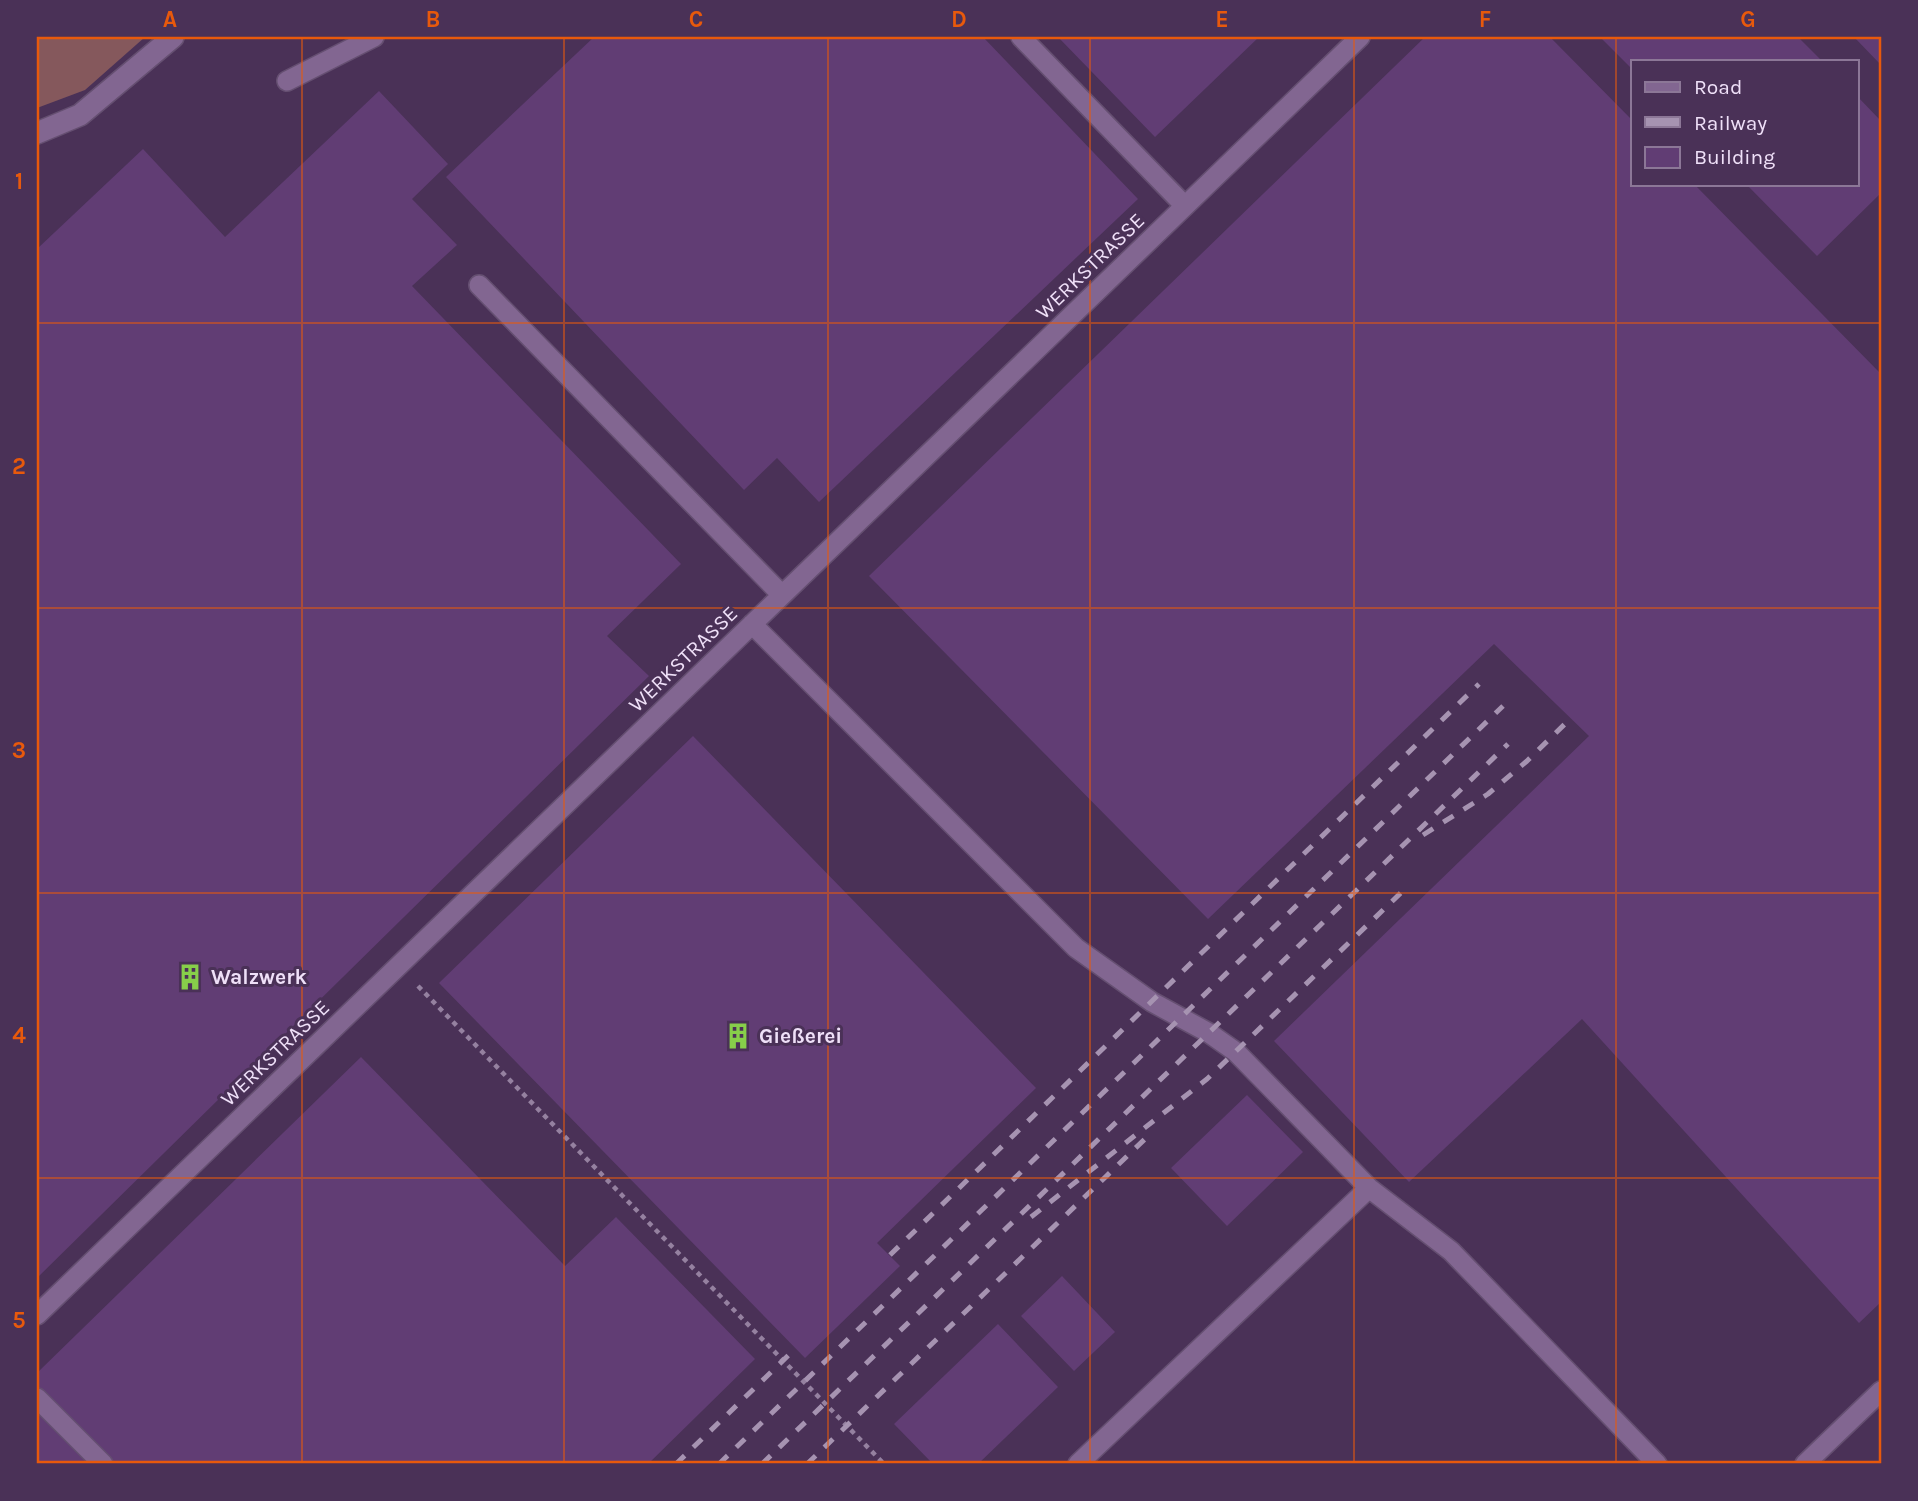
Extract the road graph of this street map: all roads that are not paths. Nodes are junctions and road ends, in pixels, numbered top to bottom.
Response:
1 (173, 37) edge
2 (374, 37) edge
3 (1021, 37) edge
4 (1360, 37) edge
5 (287, 81) dead end
6 (37, 133) edge
7 (1185, 206) junction
8 (479, 285) dead end
9 (782, 595) junction
10 (752, 624) junction
11 (1369, 1188) junction
12 (37, 1315) edge
13 (1881, 1391) edge
14 (37, 1398) edge
15 (103, 1464) edge
16 (1078, 1464) edge
17 (1657, 1464) edge
18 (1805, 1464) edge

1 - 6 street
2 - 5 lane
3 - 7 lane
4 - 7 lane, WERKSTRASSE
7 - 9 lane, WERKSTRASSE
8 - 9 lane
9 - 10 lane, WERKSTRASSE
10 - 11 lane
10 - 12 lane, WERKSTRASSE
11 - 16 lane
11 - 17 lane
13 - 18 lane
14 - 15 lane

